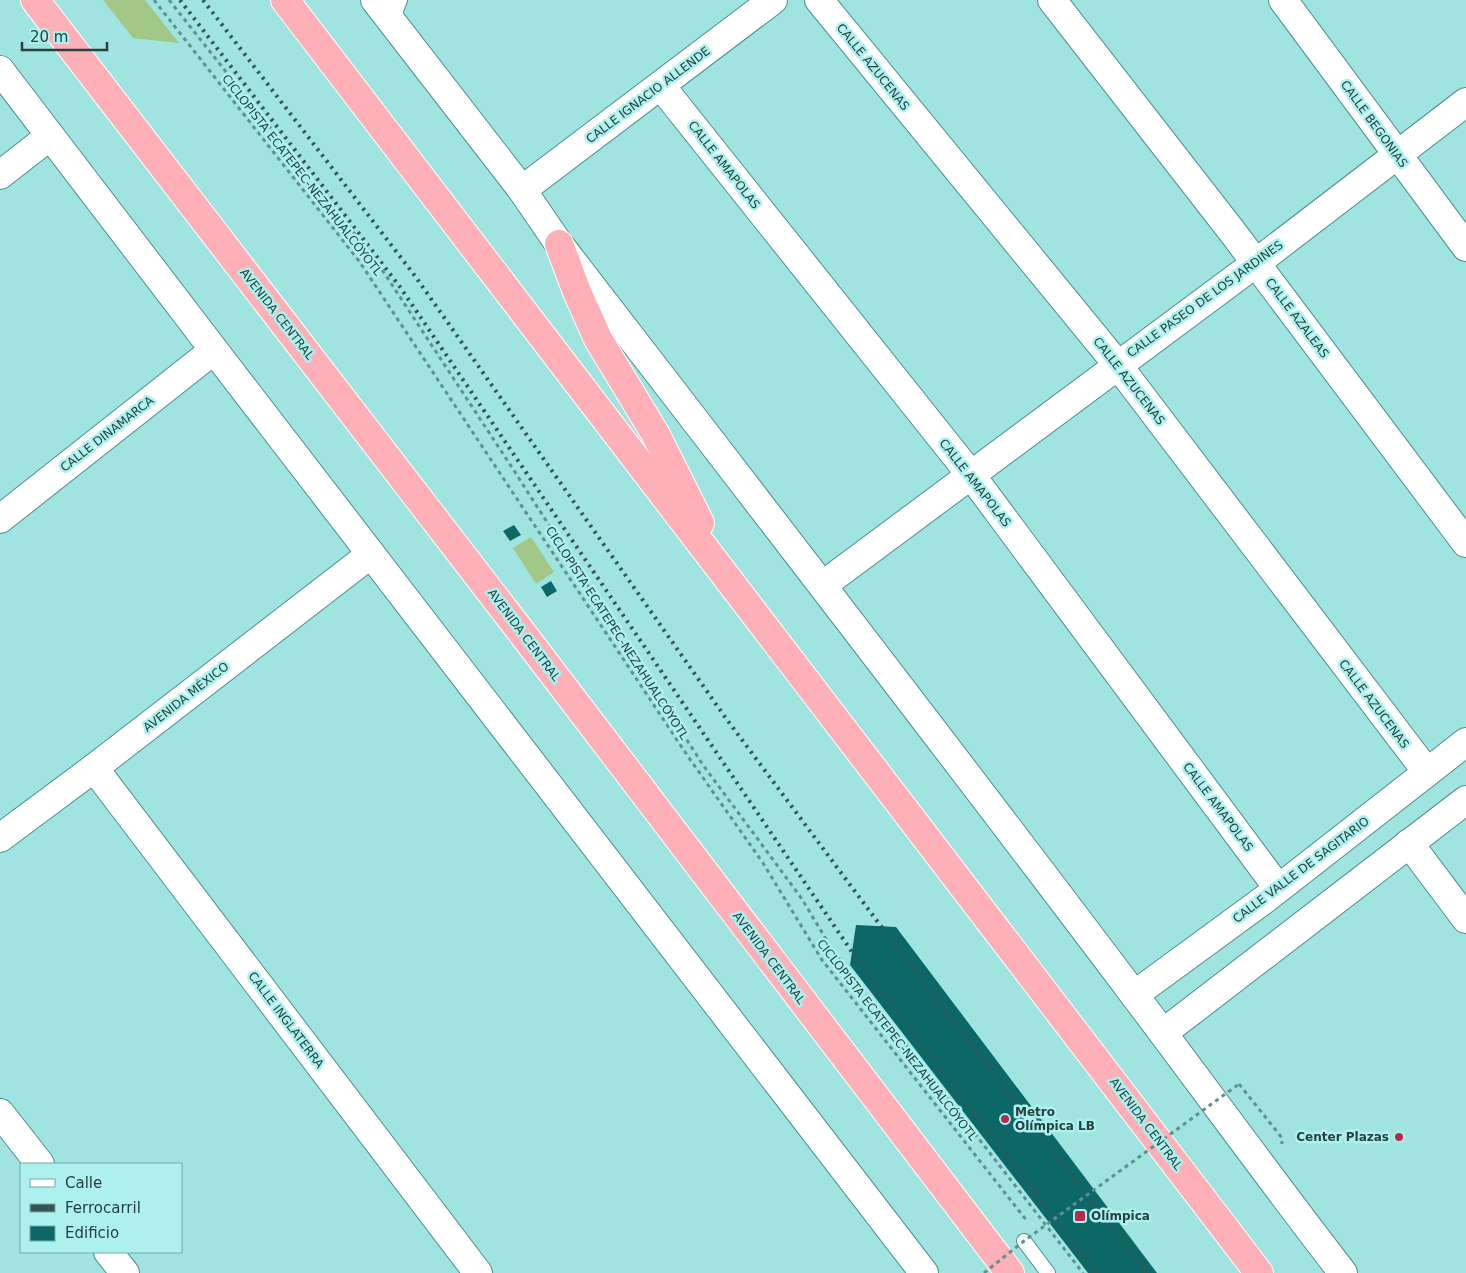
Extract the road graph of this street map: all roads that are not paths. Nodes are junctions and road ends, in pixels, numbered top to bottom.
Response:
1 (35, 0) edge
2 (285, 0) edge
3 (375, 0) edge
4 (773, 0) edge
5 (819, 0) edge
6 (1052, 0) edge
7 (1283, 0) edge
8 (396, 10) edge
9 (0, 70) edge
10 (661, 86) junction
11 (1466, 102) edge
12 (50, 136) junction
13 (1398, 155) junction
14 (0, 175) edge
15 (522, 190) junction
16 (559, 244) junction
17 (1466, 247) edge
18 (1256, 263) junction
19 (214, 350) junction
20 (1117, 364) junction
21 (970, 475) junction
22 (0, 519) edge
23 (1466, 543) edge
24 (371, 554) junction
25 (729, 581) junction
26 (823, 585) junction
27 (1466, 742) edge
28 (94, 768) junction
29 (1427, 772) junction
30 (1466, 800) edge
31 (0, 838) edge
32 (1409, 843) junction
33 (1278, 888) junction
34 (1466, 919) edge
35 (1134, 995) junction
36 (1162, 1034) junction
37 (0, 1113) edge
38 (39, 1163) edge
39 (1024, 1241) road end
40 (109, 1253) edge
41 (125, 1273) edge
42 (478, 1273) edge
43 (924, 1273) edge
44 (1010, 1273) edge
45 (1048, 1273) edge
46 (1259, 1273) edge
47 (1343, 1273) edge

1 - 44 highway, AVENIDA CENTRAL
2 - 25 highway, AVENIDA CENTRAL
3 - 8 street
4 - 10 street, CALLE IGNACIO ALLENDE
5 - 20 street, CALLE AZUCENAS
6 - 18 street, CALLE AZALEAS
7 - 13 street, CALLE BEGONIAS
8 - 15 street
9 - 12 street
10 - 15 street, CALLE IGNACIO ALLENDE
10 - 21 street, CALLE AMAPOLAS
11 - 13 street, CALLE PASEO DE LOS JARDINES
12 - 14 street
12 - 19 street
13 - 17 street, CALLE BEGONIAS
13 - 18 street, CALLE PASEO DE LOS JARDINES
15 - 16 street
16 - 25 highway
16 - 26 street
18 - 20 street, CALLE PASEO DE LOS JARDINES
18 - 23 street, CALLE AZALEAS
19 - 22 street, CALLE DINAMARCA
19 - 24 street
20 - 21 street, CALLE PASEO DE LOS JARDINES
20 - 29 street, CALLE AZUCENAS
21 - 26 street, CALLE PASEO DE LOS JARDINES
21 - 33 street, CALLE AMAPOLAS
24 - 28 street, AVENIDA MÉXICO
24 - 43 street
25 - 46 highway, AVENIDA CENTRAL
26 - 35 street
27 - 29 street, CALLE VALLE DE SAGITARIO
28 - 31 street, AVENIDA MÉXICO
28 - 42 street, CALLE INGLATERRA
29 - 33 street, CALLE VALLE DE SAGITARIO
30 - 32 street
32 - 34 street
32 - 36 street
33 - 35 street, CALLE VALLE DE SAGITARIO
35 - 36 street
36 - 47 street
37 - 38 street
39 - 45 lane
40 - 41 street

